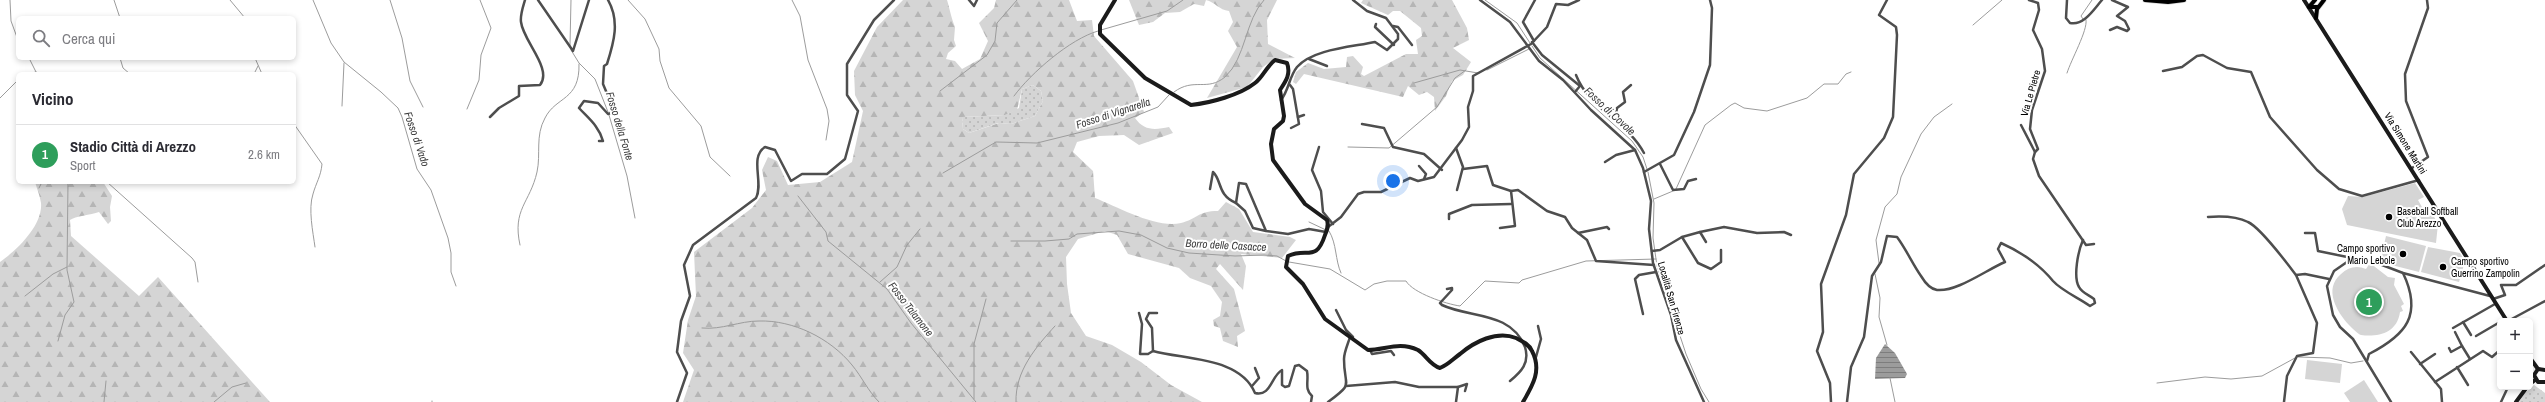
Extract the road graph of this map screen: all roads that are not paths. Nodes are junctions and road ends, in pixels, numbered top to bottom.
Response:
1 (525, 0) edge
2 (538, 0) edge
3 (589, 0) edge
4 (608, 0) edge
5 (894, 0) edge
6 (969, 0) edge
7 (977, 0) edge
8 (1115, 0) edge
9 (1353, 0) edge
10 (1480, 0) edge
11 (1535, 0) edge
12 (1579, 0) edge
13 (1710, 0) edge
14 (1887, 0) edge
15 (2029, 0) edge
16 (2067, 0) edge
17 (2102, 0) edge
18 (2112, 0) edge
19 (2145, 0) edge
20 (2184, 0) edge
21 (2304, 0) edge
22 (2315, 0) edge
23 (2324, 0) edge
24 (2427, 0) edge
25 (2309, 7) junction
26 (2318, 7) junction
27 (2316, 18) junction
28 (1376, 24) dead end
29 (1393, 26) junction
30 (2110, 30) dead end
31 (1533, 42) junction
32 (1394, 44) junction
33 (1412, 45) dead end
34 (1527, 47) junction
35 (1309, 59) junction
36 (1327, 66) dead end
37 (2163, 71) dead end
38 (1576, 75) dead end
39 (1290, 85) junction
40 (1631, 85) dead end
41 (1577, 89) junction
42 (1280, 100) junction
43 (1304, 115) dead end
44 (1298, 116) junction
45 (490, 118) dead end
46 (1615, 120) junction
47 (1362, 124) dead end
48 (2021, 125) dead end
49 (1291, 128) dead end
50 (599, 141) dead end
51 (1319, 147) dead end
52 (1456, 148) junction
53 (1635, 150) junction
54 (2035, 152) junction
55 (1644, 153) dead end
56 (1606, 162) dead end
57 (1660, 164) junction
58 (1420, 166) dead end
59 (2412, 168) junction
60 (1463, 169) junction
61 (1442, 170) junction
62 (1646, 171) junction
63 (1696, 179) dead end
64 (1424, 180) junction
65 (2420, 180) junction
66 (1210, 189) dead end
67 (1457, 190) dead end
68 (1511, 191) junction
69 (1236, 203) junction
70 (1511, 204) junction
71 (2208, 217) dead end
72 (1449, 219) dead end
73 (1333, 224) junction
74 (1328, 227) junction
75 (1500, 228) dead end
76 (1609, 229) dead end
77 (1266, 231) junction
78 (1326, 232) junction
79 (1700, 232) junction
80 (1578, 233) junction
81 (2305, 233) dead end
82 (1791, 235) dead end
83 (1682, 237) junction
84 (2083, 240) junction
85 (1706, 242) dead end
86 (2094, 244) dead end
87 (1721, 250) dead end
88 (1655, 251) junction
89 (2361, 259) junction
90 (1654, 265) junction
91 (2545, 265) edge
92 (1656, 272) junction
93 (2403, 273) junction
94 (2296, 275) junction
95 (2329, 279) junction
96 (1446, 289) dead end
97 (2491, 297) junction
98 (2545, 302) edge
99 (2495, 304) junction
100 (1336, 310) dead end
101 (1139, 313) dead end
102 (1157, 313) dead end
103 (1643, 314) dead end
104 (2503, 318) edge
105 (2511, 318) edge
106 (2463, 322) junction
107 (2497, 325) edge
108 (1538, 326) dead end
109 (2453, 328) dead end
110 (2455, 332) dead end
111 (2472, 335) dead end
112 (2476, 336) dead end
113 (1350, 337) junction
114 (1522, 340) junction
115 (1356, 341) junction
116 (2462, 346) junction
117 (2449, 348) dead end
118 (1153, 350) junction
119 (1370, 350) junction
120 (2411, 352) dead end
121 (2497, 353) edge
122 (2435, 354) dead end
123 (1394, 355) dead end
124 (1536, 357) junction
125 (2470, 359) junction
126 (2533, 362) edge
127 (2368, 364) junction
128 (2420, 364) junction
129 (2457, 367) junction
130 (1255, 368) dead end
131 (2538, 369) junction
132 (2545, 370) edge
133 (2535, 380) joint
134 (1510, 381) dead end
135 (2435, 382) junction
136 (2545, 382) edge
137 (2468, 385) dead end
138 (1252, 386) junction
139 (1346, 386) junction
140 (1458, 387) junction
141 (2507, 390) edge
142 (2525, 390) edge
143 (1465, 391) dead end
144 (677, 402) edge
145 (1311, 402) edge
146 (1328, 402) edge
147 (1456, 402) edge
148 (1523, 402) edge
149 (1704, 402) edge
150 (1831, 402) edge
151 (1847, 402) edge
152 (2284, 402) edge
153 (2391, 402) edge
154 (2442, 402) edge
155 (2501, 402) edge
156 (2516, 402) edge

1 - 45 street
2 - 3 street
4 - 50 street
5 - 144 street
6 - 7 street
8 - 42 main road
9 - 29 street
10 - 34 street, Località San Firenze
11 - 31 street
12 - 31 street
13 - 57 street
14 - 150 street
15 - 54 street, Via Le Pietre
16 - 17 street
18 - 30 street
19 - 20 main road
21 - 25 main road, Via Simone Martini
22 - 25 main road
23 - 26 main road
24 - 59 street
25 - 26 main road
25 - 27 main road, Via Simone Martini
26 - 27 main road
27 - 59 main road, Via Simone Martini
28 - 32 street
29 - 32 street
29 - 33 street
31 - 34 street
31 - 41 street
32 - 35 street
34 - 41 street, Località San Firenze
34 - 52 street
35 - 36 street
35 - 39 street
37 - 65 street
38 - 41 street
39 - 42 street
39 - 44 street
40 - 46 street
41 - 46 street
41 - 53 street, Località San Firenze
42 - 74 main road
43 - 44 street
44 - 49 street
46 - 55 street
47 - 61 street
48 - 54 street
51 - 73 street
52 - 60 street
52 - 61 street
53 - 56 street
53 - 62 street, Località San Firenze
54 - 84 street
57 - 62 street
57 - 63 street
58 - 64 street
59 - 65 main road, Via Simone Martini
60 - 67 street
60 - 68 street
61 - 64 street
62 - 88 street, Località San Firenze
64 - 73 street
65 - 97 main road, Via Simone Martini
66 - 69 street
68 - 70 street
68 - 80 street
69 - 77 street
69 - 77 street
70 - 72 street
70 - 75 street
71 - 94 street
73 - 74 street
74 - 78 main road
76 - 80 street
77 - 78 street
78 - 113 main road
79 - 82 street
79 - 83 street
79 - 85 street
80 - 90 street
81 - 89 street
83 - 87 street
83 - 88 street
84 - 86 street
84 - 151 street
88 - 90 street, Località San Firenze
89 - 93 street
89 - 95 street
90 - 92 street, Località San Firenze
91 - 97 street
92 - 103 street
92 - 149 street, Località San Firenze
93 - 97 street
93 - 127 street
94 - 95 street
94 - 152 street
95 - 127 street
96 - 114 street
97 - 99 main road, Via Simone Martini
98 - 105 street
99 - 104 main road, Via Simone Martini
99 - 106 street
100 - 115 street
101 - 118 street
102 - 118 street
106 - 109 street
106 - 111 street
107 - 112 street
108 - 124 street
110 - 116 street
113 - 115 main road
113 - 139 street
114 - 119 main road
114 - 124 main road
114 - 134 street
115 - 119 main road
116 - 117 street
116 - 125 street
118 - 138 street
119 - 123 street
120 - 128 street
121 - 125 street
122 - 128 street
124 - 148 main road
125 - 129 street
126 - 131 main road
127 - 153 street
128 - 135 street
129 - 135 street
129 - 137 street
130 - 138 street
131 - 132 main road
131 - 133 main road
133 - 136 main road
135 - 154 street
138 - 145 street
139 - 140 street
139 - 146 street
140 - 143 street
140 - 147 street
141 - 155 street
142 - 156 main road

